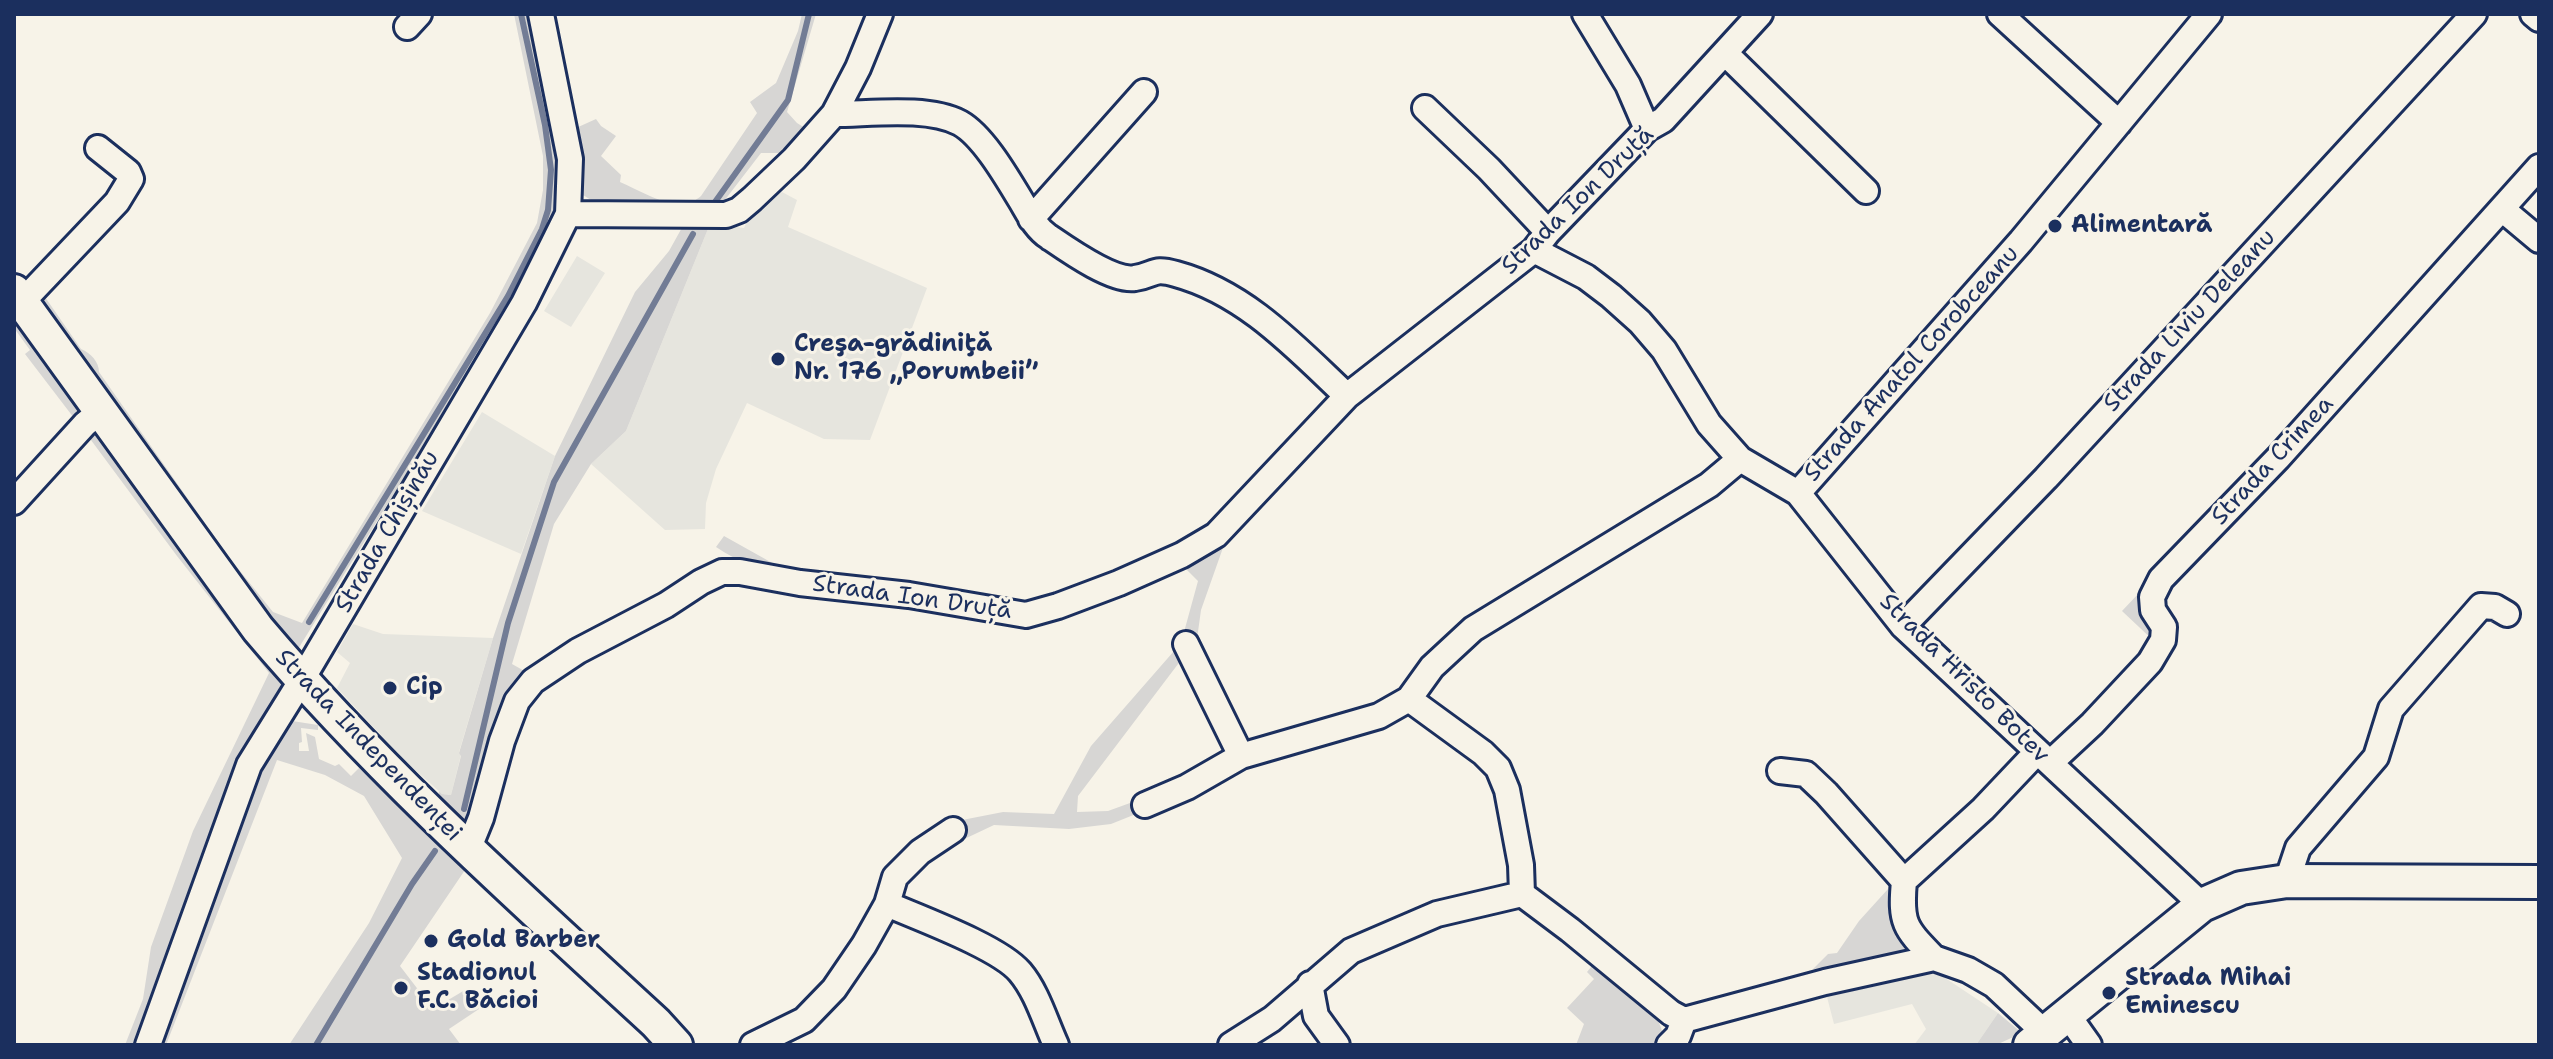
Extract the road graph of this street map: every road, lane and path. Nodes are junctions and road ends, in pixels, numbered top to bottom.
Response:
1 (541, 14) edge
2 (880, 14) edge
3 (1585, 14) edge
4 (1760, 14) edge
5 (2000, 14) edge
6 (2209, 14) edge
7 (2474, 14) edge
8 (2533, 14) edge
9 (2539, 19) edge
10 (1725, 53) junction
11 (1144, 92) dead end
12 (1425, 108) dead end
13 (834, 114) junction
14 (2119, 123) junction
15 (1647, 129) junction
16 (98, 148) dead end
17 (2539, 167) edge
18 (1866, 191) dead end
19 (2502, 209) junction
20 (568, 214) junction
21 (1031, 219) junction
22 (2539, 240) edge
23 (1541, 241) junction
24 (18, 297) edge
25 (1347, 396) junction
26 (102, 410) junction
27 (1740, 459) junction
28 (1798, 493) junction
29 (14, 502) edge
30 (2507, 614) dead end
31 (1903, 626) junction
32 (1186, 644) dead end
33 (301, 681) junction
34 (1409, 699) junction
35 (1241, 756) junction
36 (2044, 758) junction
37 (1780, 771) dead end
38 (1145, 805) dead end
39 (953, 830) dead end
40 (468, 850) junction
41 (1904, 881) junction
42 (2287, 881) junction
43 (2539, 882) edge
44 (1522, 894) junction
45 (887, 904) junction
46 (2202, 905) junction
47 (1934, 958) junction
48 (1310, 984) junction
49 (1316, 1016) junction
50 (1272, 1019) junction
51 (1684, 1020) junction
52 (2047, 1030) edge
53 (148, 1045) edge
54 (676, 1045) edge
55 (753, 1045) edge
56 (1056, 1045) edge
57 (1231, 1045) edge
58 (1337, 1045) edge
59 (1669, 1045) edge
60 (2089, 1045) edge

1 - 20 street, Strada Chișinău
2 - 13 street
3 - 15 street
4 - 10 street, Strada Ion Druță
5 - 14 street
6 - 14 street, Strada Anatol Corobceanu
7 - 31 street, Strada Liviu Deleanu
8 - 9 street
10 - 15 street, Strada Ion Druță
10 - 18 street
11 - 21 street
12 - 23 street, Strada Hristo Botev
13 - 20 street
13 - 21 street
14 - 28 street, Strada Anatol Corobceanu
15 - 23 street, Strada Ion Druță
16 - 24 street
17 - 19 street, Strada Crimea
19 - 22 street
19 - 36 street, Strada Crimea
20 - 33 street, Strada Chișinău
21 - 25 street
23 - 25 street, Strada Ion Druță
23 - 27 street, Strada Hristo Botev
24 - 26 main road, Strada Independenței
25 - 40 street, Strada Ion Druță
26 - 29 street
26 - 33 main road, Strada Independenței
27 - 28 street, Strada Hristo Botev
27 - 34 street
28 - 31 street, Strada Hristo Botev
30 - 42 street
31 - 36 street, Strada Hristo Botev
32 - 35 street
33 - 40 main road, Strada Independenței
33 - 53 street, Strada Chișinău
34 - 35 street
34 - 44 street
35 - 38 street
36 - 41 street, Strada Crimea
36 - 46 street, Strada Hristo Botev
37 - 41 street
39 - 45 street
40 - 54 main road, Strada Independenței
41 - 47 street
42 - 43 main road
42 - 46 main road
44 - 48 street
44 - 51 street
45 - 55 street
45 - 56 street
46 - 52 main road
47 - 51 street
47 - 52 street
48 - 49 street
48 - 50 street
49 - 50 street
49 - 58 street
50 - 57 street
51 - 59 street
52 - 60 street

